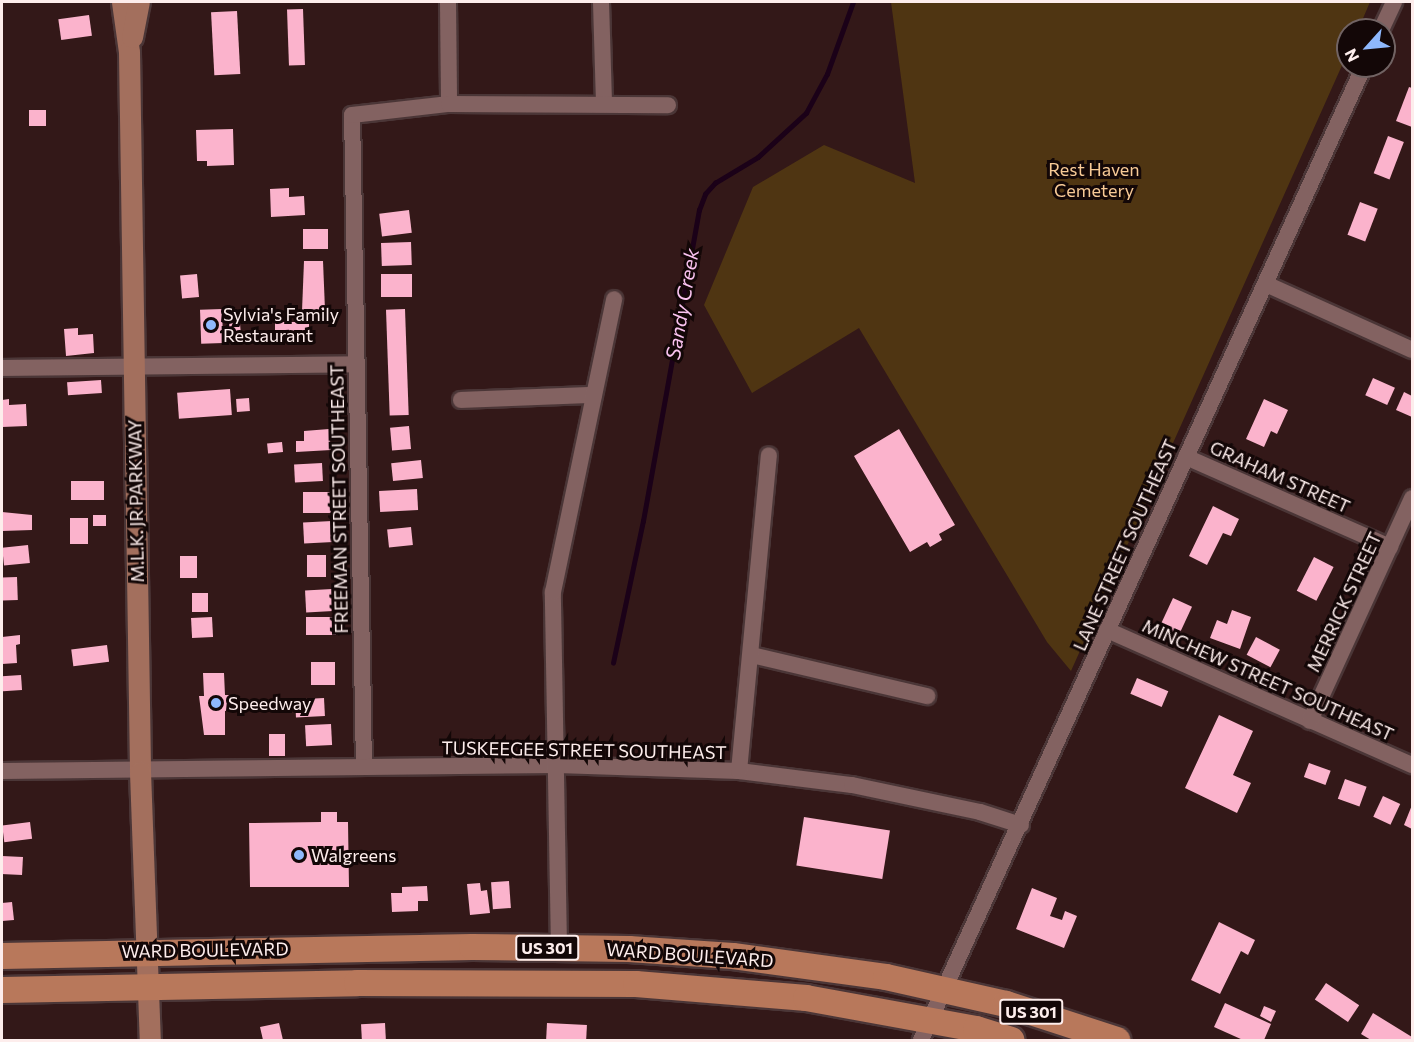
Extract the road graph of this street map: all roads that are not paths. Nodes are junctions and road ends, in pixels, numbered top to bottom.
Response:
1 (122, 2) edge
2 (140, 2) edge
3 (448, 2) edge
4 (601, 2) edge
5 (1394, 2) edge
6 (1387, 18) edge
7 (129, 52) junction
8 (1359, 78) edge
9 (604, 103) junction
10 (449, 104) junction
11 (668, 105) dead end
12 (1266, 284) junction
13 (614, 299) dead end
14 (1413, 350) edge
15 (355, 364) junction
16 (133, 367) junction
17 (2, 368) edge
18 (594, 395) junction
19 (461, 400) dead end
20 (769, 455) dead end
21 (1186, 457) junction
22 (1413, 498) edge
23 (1390, 547) junction
24 (1107, 630) junction
25 (752, 655) junction
26 (927, 696) dead end
27 (1310, 721) junction
28 (557, 765) junction
29 (1413, 765) edge
30 (364, 767) junction
31 (2, 771) edge
32 (739, 771) junction
33 (141, 772) junction
34 (1021, 825) junction
35 (559, 948) junction
36 (147, 950) junction
37 (2, 956) edge
38 (148, 987) junction
39 (2, 990) edge
40 (943, 990) junction
41 (925, 1031) edge
42 (150, 1041) edge
43 (1011, 1041) edge
44 (1117, 1041) edge

1 - 7 main road
2 - 7 main road
3 - 10 street
4 - 9 street
5 - 6 street
7 - 16 main road, M.L.K. JR PARKWAY
8 - 12 street, LANE STREET SOUTHEAST
9 - 10 street, FREEMAN STREET SOUTHEAST
9 - 11 street, FREEMAN STREET SOUTHEAST
10 - 15 street, FREEMAN STREET SOUTHEAST
12 - 14 street
12 - 21 street, LANE STREET SOUTHEAST
13 - 18 street
15 - 16 street
15 - 30 street, FREEMAN STREET SOUTHEAST
16 - 17 street
16 - 33 main road, M.L.K. JR PARKWAY
18 - 19 street
18 - 28 street
20 - 25 street
21 - 23 street, GRAHAM STREET
21 - 24 street, LANE STREET SOUTHEAST
22 - 23 street, MERRICK STREET
23 - 27 street, MERRICK STREET
24 - 27 street, MINCHEW STREET SOUTHEAST
24 - 34 street, LANE STREET SOUTHEAST
25 - 26 street
25 - 32 street
27 - 29 street, MINCHEW STREET SOUTHEAST
28 - 30 street, TUSKEEGEE STREET SOUTHEAST
28 - 32 street, TUSKEEGEE STREET SOUTHEAST
28 - 35 street
30 - 33 street, TUSKEEGEE STREET SOUTHEAST
31 - 33 street, TUSKEEGEE STREET SOUTHEAST
32 - 34 street, TUSKEEGEE STREET SOUTHEAST
33 - 36 main road, M.L.K. JR PARKWAY
34 - 40 street, LANE STREET SOUTHEAST
35 - 36 highway, WARD BOULEVARD / US 301
35 - 40 highway, WARD BOULEVARD / US 301
36 - 37 highway, WARD BOULEVARD / US 301
36 - 38 main road, M.L.K. JR PARKWAY
38 - 39 highway, US 301
38 - 41 highway, WARD BOULEVARD / US 301
38 - 42 main road, M.L.K. JR PARKWAY
40 - 41 street, LANE STREET SOUTHEAST
40 - 44 highway, WARD BOULEVARD / US 301
41 - 43 highway, WARD BOULEVARD / US 301

